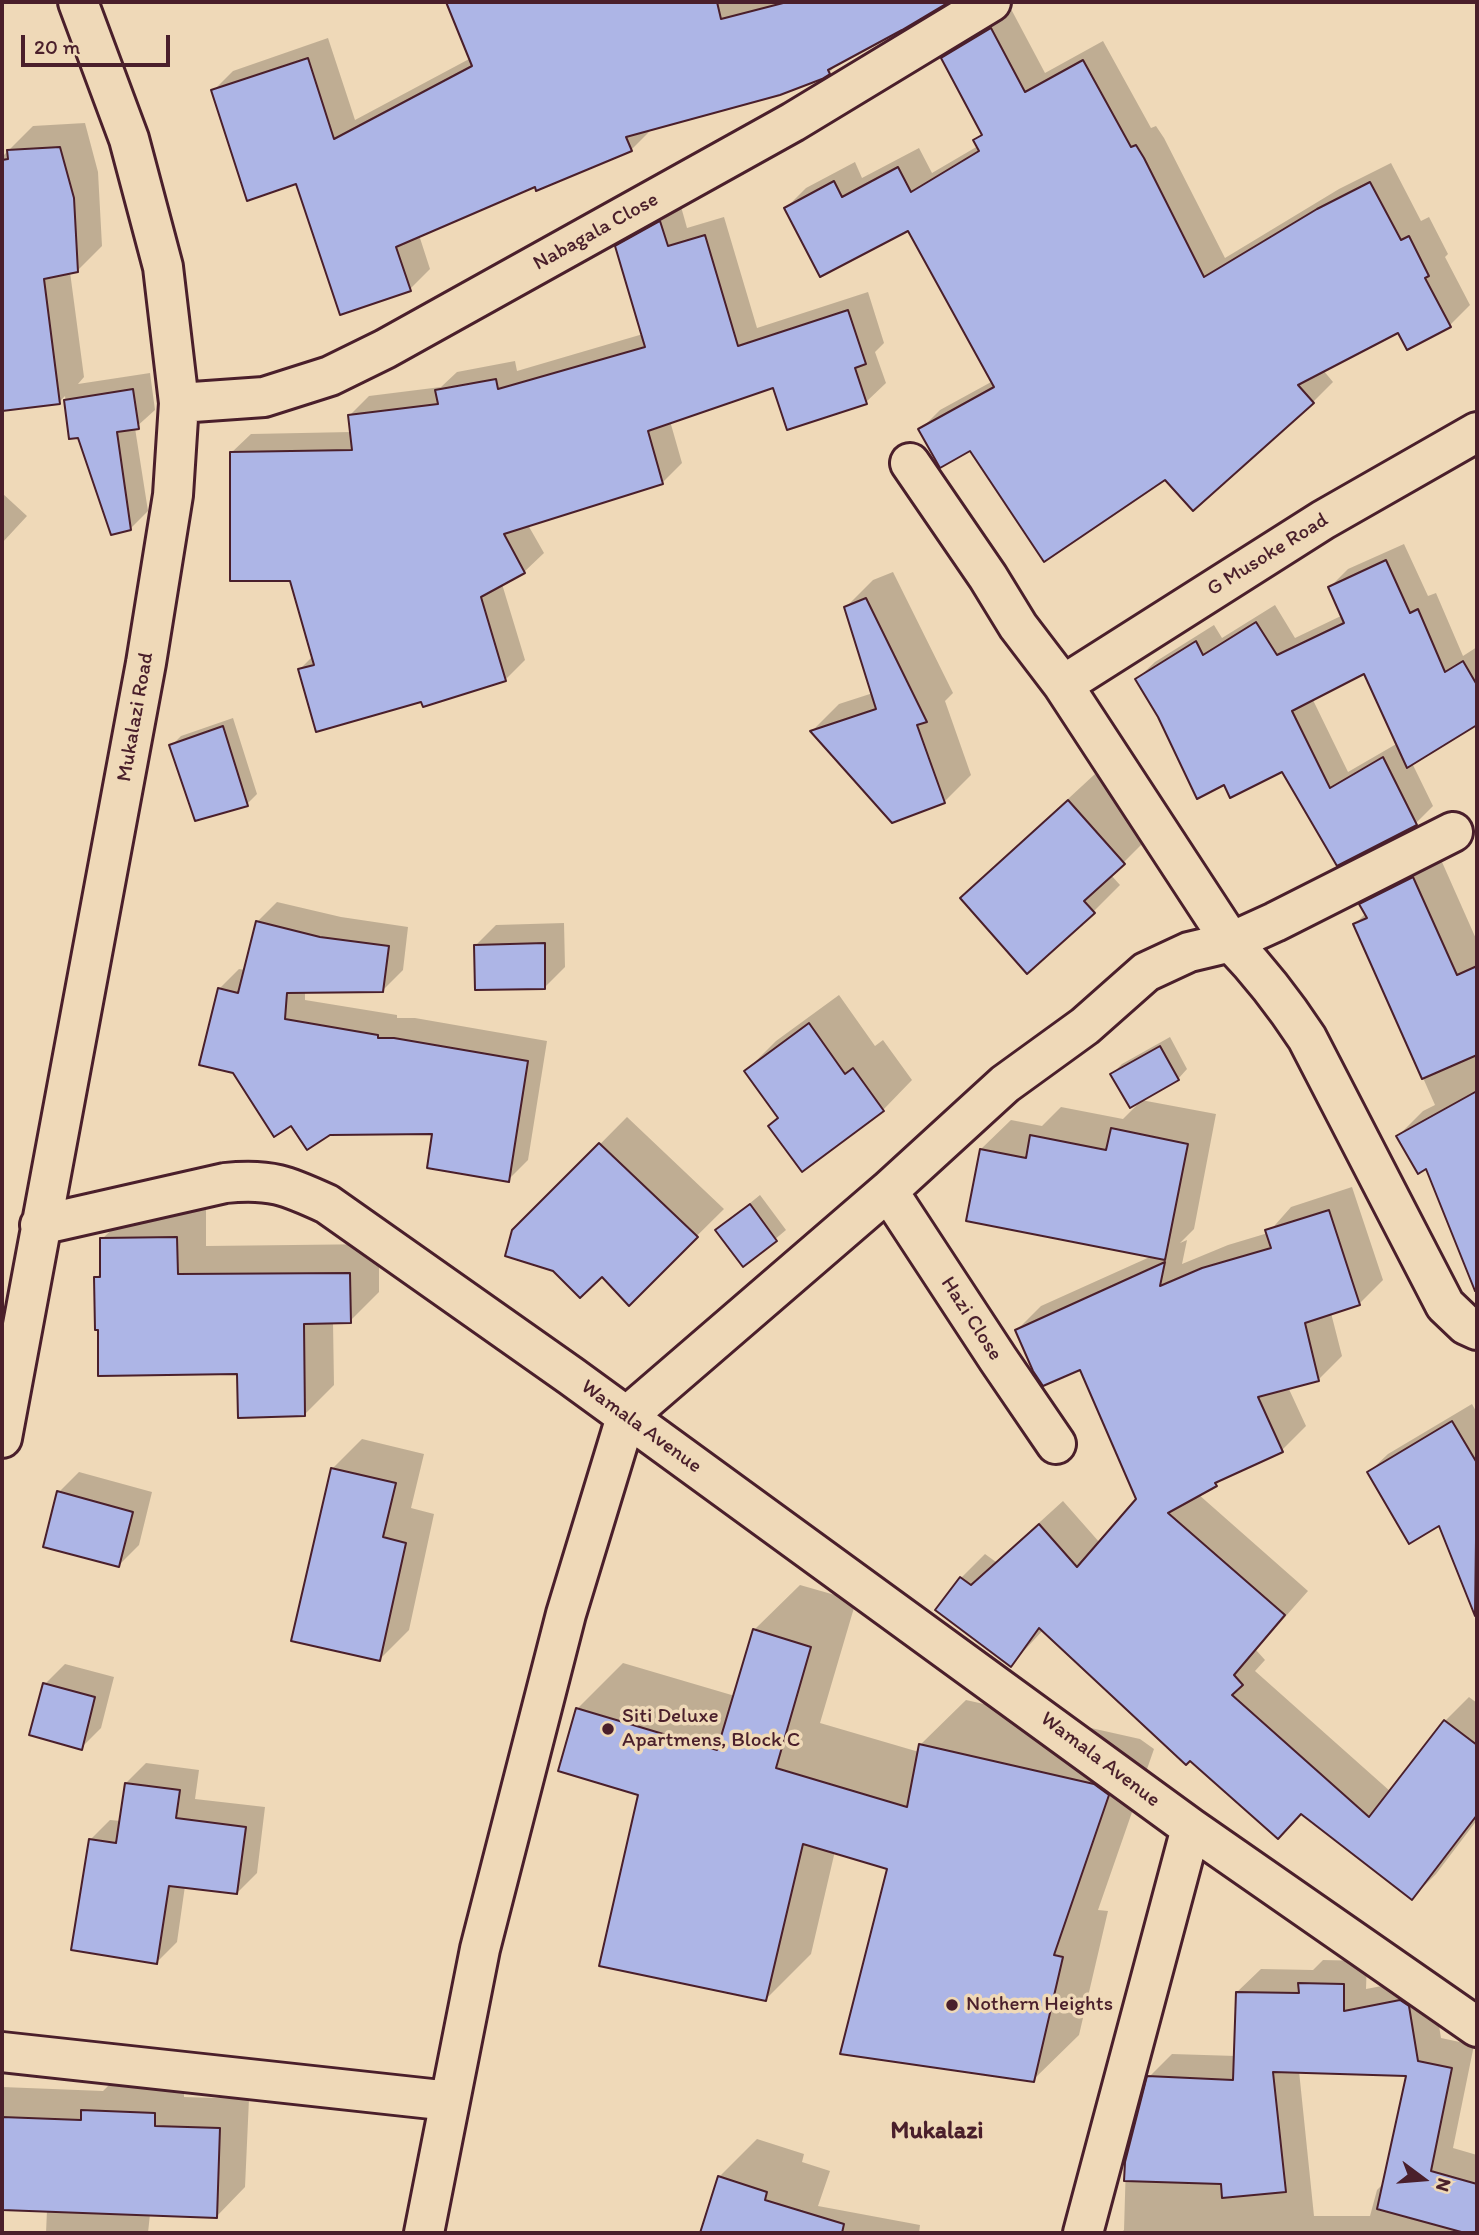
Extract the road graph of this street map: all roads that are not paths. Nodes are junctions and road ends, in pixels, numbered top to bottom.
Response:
1 (78, 2) edge
2 (991, 2) edge
3 (179, 403) junction
4 (1477, 432) edge
5 (910, 463) dead end
6 (1063, 684) junction
7 (1452, 832) dead end
8 (1231, 942) junction
9 (888, 1191) junction
10 (40, 1225) junction
11 (1477, 1330) edge
12 (626, 1417) junction
13 (2, 1438) edge
14 (1056, 1444) dead end
15 (1191, 1828) junction
16 (1477, 2027) edge
17 (2, 2052) edge
18 (450, 2101) junction
19 (424, 2233) edge
20 (1083, 2233) edge

1 - 3 street, Mukalazi Road
2 - 3 street, Nabagala Close
3 - 10 street, Mukalazi Road
4 - 6 street, G Musoke Road
5 - 6 street
6 - 8 street
7 - 8 street
8 - 9 street
8 - 11 street
9 - 12 street
9 - 14 street, Hazi Close
10 - 12 street, Wamala Avenue
10 - 13 street, Mukalazi Road
12 - 15 street, Wamala Avenue
12 - 18 street
15 - 16 street, Wamala Avenue
15 - 20 street
17 - 18 street
18 - 19 street

